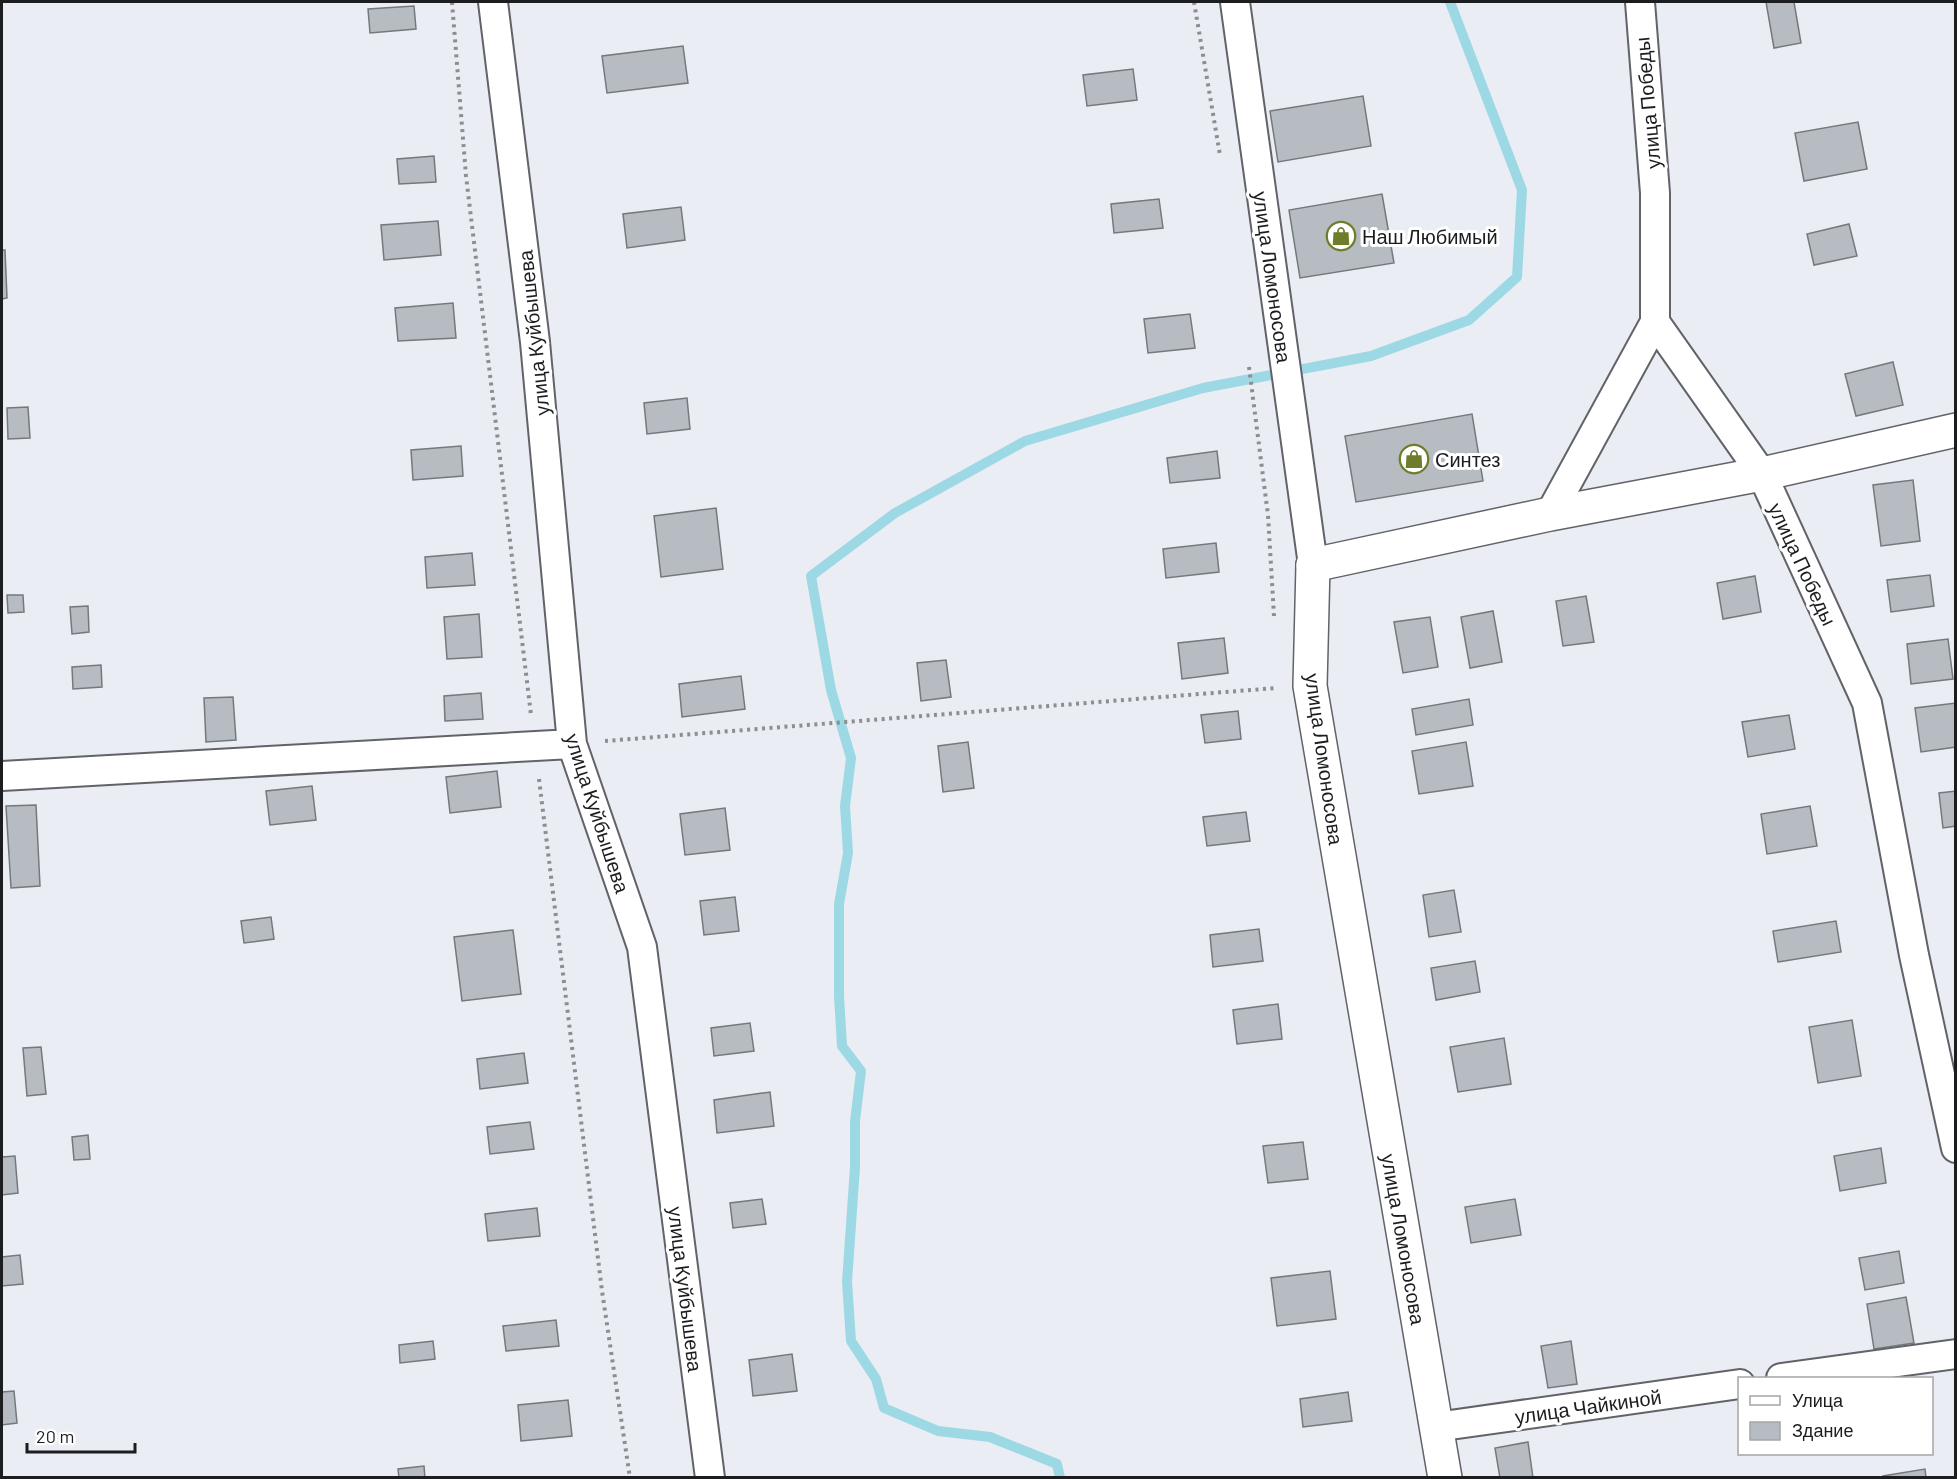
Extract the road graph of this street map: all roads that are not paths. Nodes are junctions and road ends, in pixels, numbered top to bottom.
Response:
1 (493, 2) edge
2 (1235, 2) edge
3 (1640, 2) edge
4 (1655, 322) junction
5 (1956, 430) edge
6 (1762, 474) junction
7 (1550, 514) junction
8 (1312, 565) junction
9 (572, 744) junction
10 (2, 776) edge
11 (1956, 1148) edge
12 (1956, 1354) edge
13 (1788, 1377) edge
14 (1738, 1384) edge
15 (1436, 1427) junction
16 (710, 1478) edge
17 (1446, 1478) edge

1 - 9 street, улица Куйбышева
2 - 8 street, улица Ломоносова
3 - 4 street, улица Победы
4 - 6 street, улица Победы
4 - 7 street
5 - 6 main road
6 - 7 main road
6 - 11 street, улица Победы
7 - 8 main road
8 - 15 main road, улица Ломоносова
9 - 10 street
9 - 16 street, улица Куйбышева
12 - 13 street
14 - 15 street, улица Чайкиной
15 - 17 main road, улица Ломоносова

